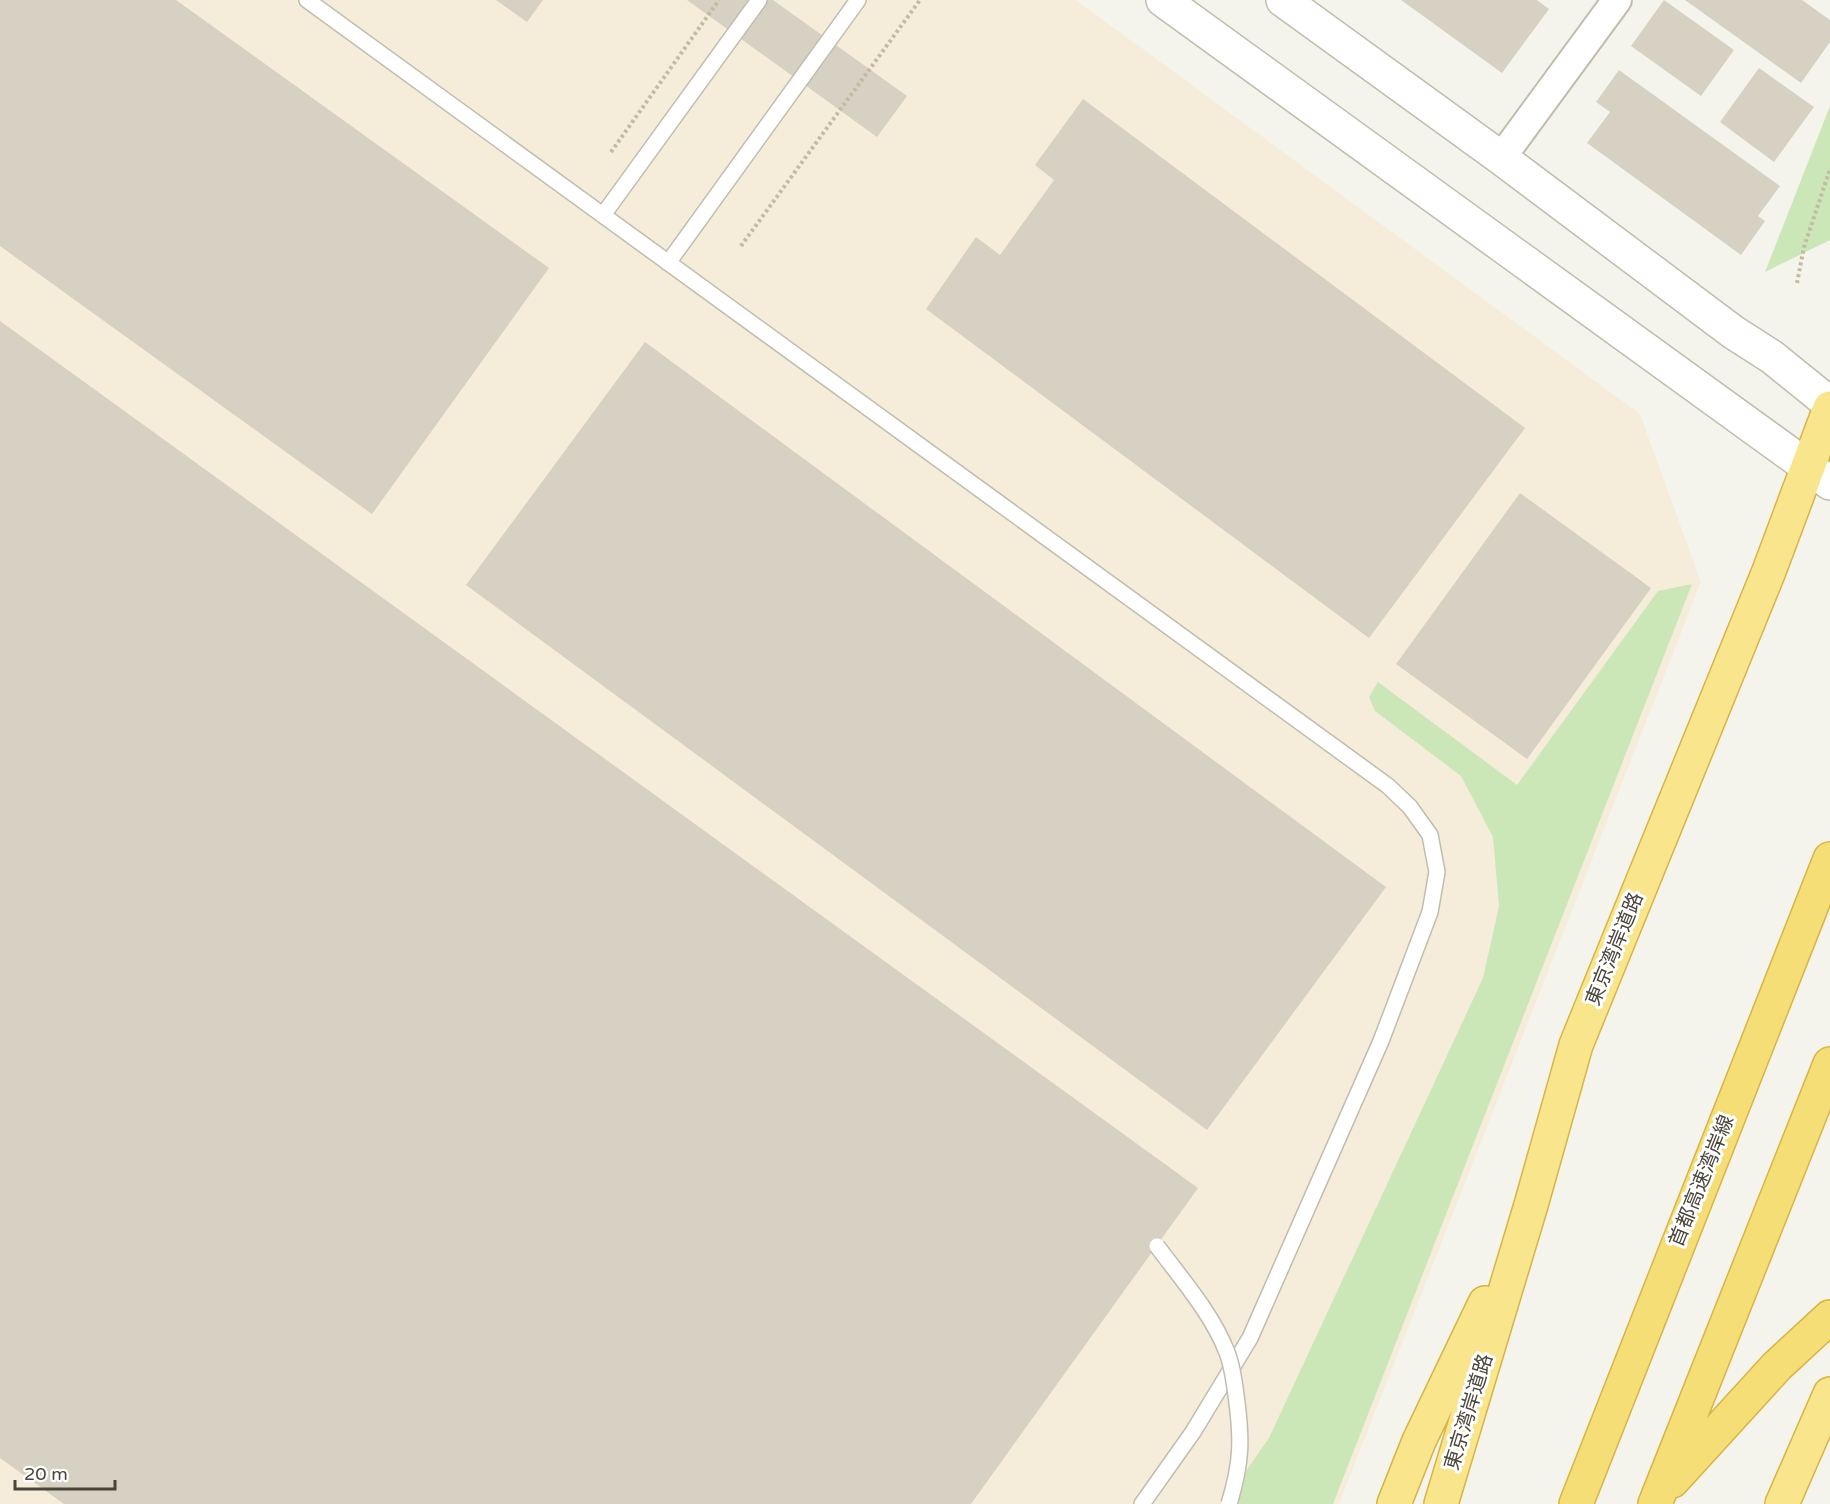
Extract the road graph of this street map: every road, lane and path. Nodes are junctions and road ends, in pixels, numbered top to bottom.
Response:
1 (307, 0) edge
2 (719, 0) edge
3 (759, 0) edge
4 (920, 0) edge
5 (1163, 0) edge
6 (1283, 0) edge
7 (1617, 0) edge
8 (851, 2) edge
9 (611, 152) dead end
10 (1501, 158) junction
11 (1830, 170) edge
12 (603, 215) junction
13 (741, 246) dead end
14 (668, 263) junction
15 (1797, 283) dead end
16 (1830, 406) edge
17 (1819, 475) edge
18 (1830, 859) edge
19 (1830, 1065) edge
20 (1531, 1205) junction
21 (1157, 1246) dead end
22 (1830, 1317) edge
23 (1830, 1394) edge
24 (1142, 1504) edge
25 (1229, 1504) edge
26 (1394, 1504) edge
27 (1441, 1504) edge
28 (1576, 1504) edge
29 (1653, 1504) edge
30 (1782, 1504) edge

1 - 12 lane
2 - 9 path
3 - 12 lane
4 - 13 path
5 - 17 street
6 - 10 street
7 - 10 street
8 - 14 lane
10 - 16 street
11 - 15 path
12 - 14 lane
14 - 24 lane
16 - 17 highway, 東京湾岸道路
17 - 20 highway, 東京湾岸道路
18 - 28 highway, 首都高速湾岸線
19 - 29 highway
20 - 26 highway
20 - 27 highway, 東京湾岸道路
21 - 25 lane, bridge
22 - 29 highway
23 - 30 highway

